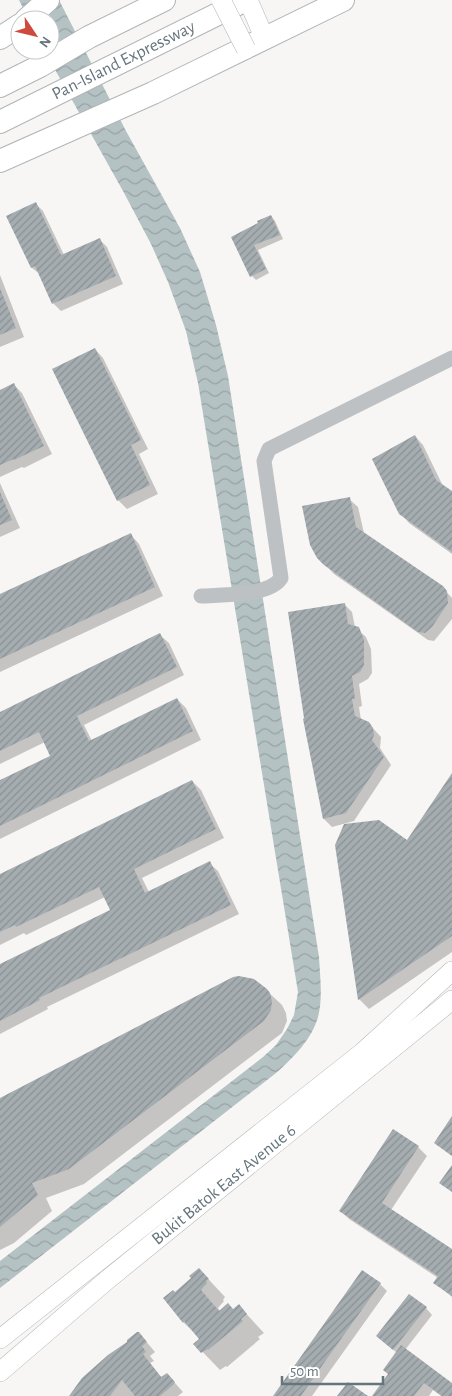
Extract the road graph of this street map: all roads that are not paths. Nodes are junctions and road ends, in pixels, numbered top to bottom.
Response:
1 (48, 0) edge
2 (164, 0) edge
3 (221, 0) edge
4 (247, 0) edge
5 (343, 0) edge
6 (37, 10) edge
7 (255, 44) junction
8 (0, 86) edge
9 (0, 122) edge
10 (0, 162) edge
11 (452, 358) edge
12 (201, 596) dead end
13 (452, 971) edge
14 (452, 1000) edge
15 (0, 1339) edge
16 (0, 1372) edge

1 - 6 highway
2 - 8 highway, Pan-Island Expressway
3 - 7 main road, bridge
4 - 7 main road
4 - 9 highway, Pan-Island Expressway
5 - 7 highway
7 - 10 highway
11 - 12 street
13 - 15 main road, Bukit Batok East Avenue 6
14 - 16 main road, Bukit Batok East Avenue 6

